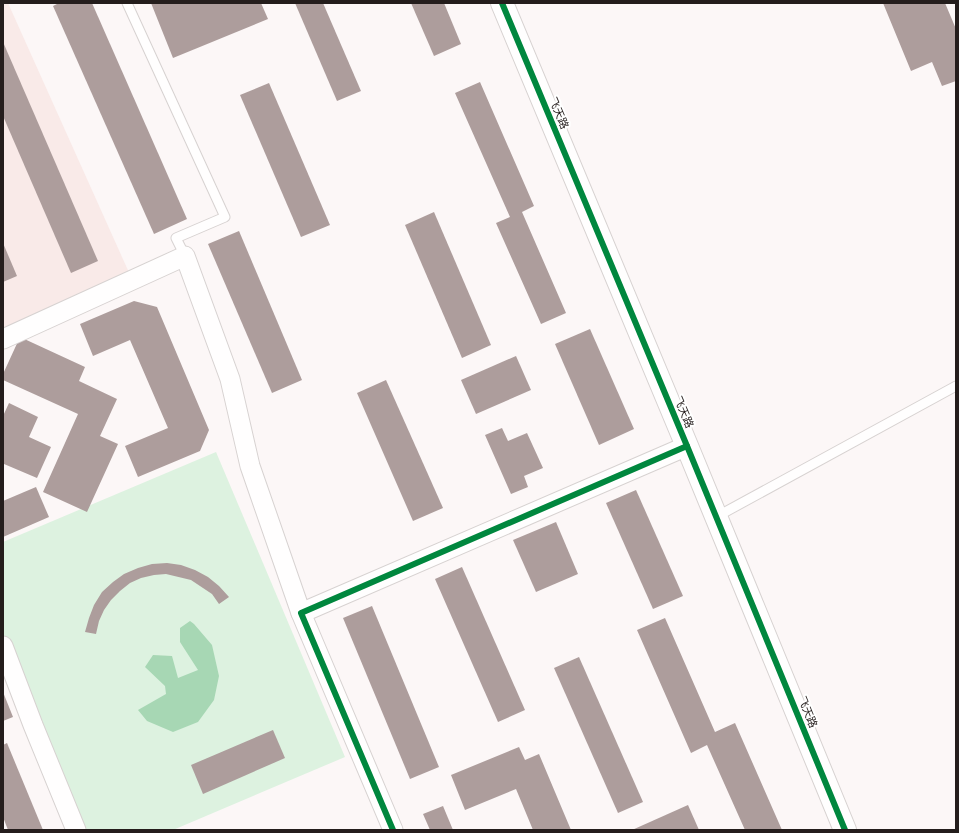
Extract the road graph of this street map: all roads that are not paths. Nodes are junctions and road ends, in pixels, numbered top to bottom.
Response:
1 (127, 3) edge
2 (502, 3) edge
3 (185, 256) junction
4 (3, 339) edge
5 (956, 386) edge
6 (687, 446) junction
7 (716, 517) junction
8 (302, 613) junction
9 (3, 646) edge
10 (76, 830) edge
11 (393, 830) edge
12 (846, 830) edge

1 - 3 lane
2 - 6 street, 飞天路
3 - 4 street
3 - 8 street
5 - 7 lane
6 - 7 street, 飞天路
6 - 8 street
7 - 12 street, 飞天路
8 - 11 street
9 - 10 street

